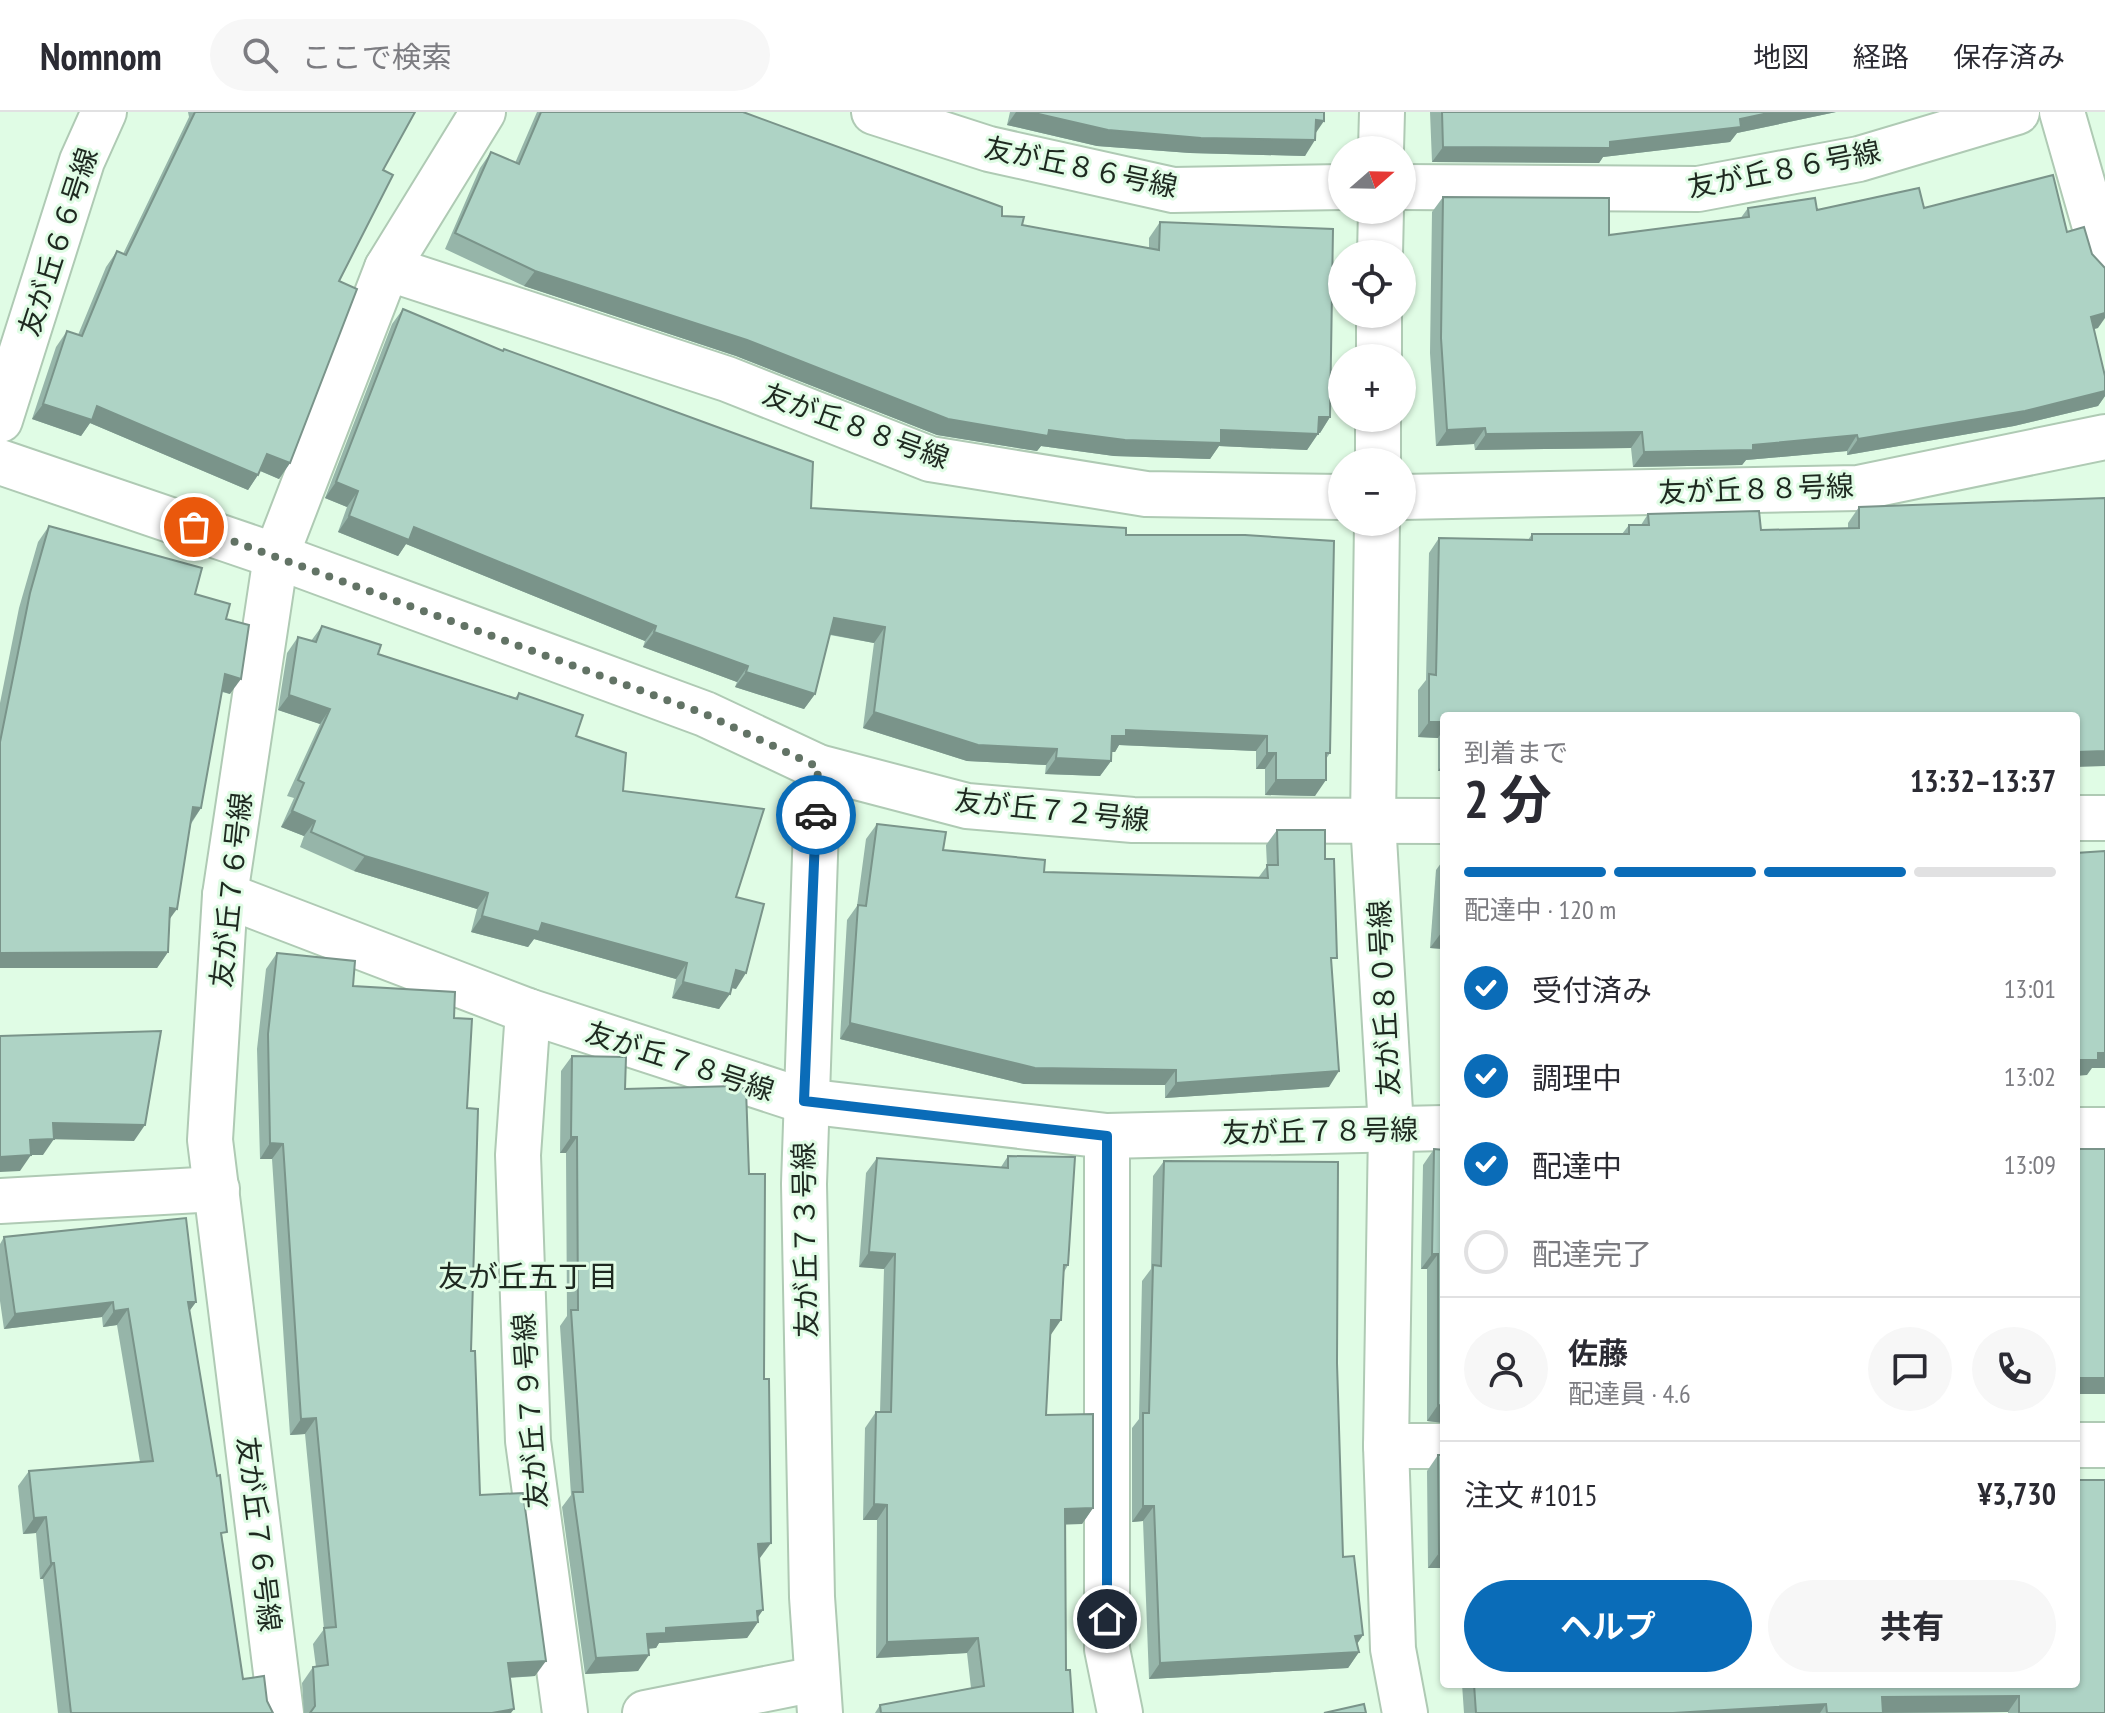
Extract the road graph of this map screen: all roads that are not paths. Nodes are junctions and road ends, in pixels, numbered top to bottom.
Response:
1 (104, 112) edge
2 (483, 112) edge
3 (874, 112) edge
4 (1382, 112) edge
5 (2017, 112) edge
6 (2062, 112) edge
7 (1381, 136) edge
8 (1328, 187) edge
9 (1416, 187) edge
10 (2105, 262) edge
11 (387, 268) junction
12 (0, 420) edge
13 (2105, 437) edge
14 (0, 462) edge
15 (1328, 497) edge
16 (1416, 497) edge
17 (1377, 536) edge
18 (276, 556) junction
19 (818, 767) junction
20 (2080, 818) edge
21 (2105, 818) edge
22 (1373, 821) junction
23 (1440, 821) edge
24 (225, 895) junction
25 (528, 1011) junction
26 (804, 1101) junction
27 (1391, 1128) junction
28 (1440, 1128) edge
29 (2080, 1130) edge
30 (2105, 1130) edge
31 (1107, 1136) junction
32 (217, 1189) junction
33 (0, 1201) edge
34 (2080, 1445) edge
35 (2105, 1445) edge
36 (1386, 1446) junction
37 (1440, 1446) edge
38 (818, 1696) edge
39 (281, 1713) edge
40 (565, 1713) edge
41 (645, 1713) edge
42 (1120, 1713) edge
43 (1405, 1713) edge

1 - 12 street, 友が丘６６号線
2 - 11 street, 友が丘７６号線
3 - 8 street, 友が丘８６号線
4 - 7 street
5 - 9 street, 友が丘８６号線
6 - 10 street
11 - 15 street, 友が丘８８号線
11 - 18 street, 友が丘７６号線
13 - 16 street, 友が丘８８号線
14 - 18 street, 友が丘７２号線
17 - 22 street, 友が丘８０号線
18 - 19 street, 友が丘７２号線
18 - 24 street, 友が丘７６号線
19 - 22 street, 友が丘７２号線
19 - 26 street, 友が丘７３号線
20 - 21 street
22 - 23 street, 友が丘７２号線
22 - 27 street, 友が丘８０号線
24 - 25 street, 友が丘７８号線
24 - 32 street, 友が丘７６号線
25 - 26 street, 友が丘７８号線
25 - 40 street, 友が丘７９号線
26 - 31 street, 友が丘７８号線
26 - 38 street, 友が丘７３号線
27 - 28 street, 友が丘７８号線
27 - 31 street, 友が丘７８号線
27 - 36 street, 友が丘８０号線
29 - 30 street
31 - 42 street
32 - 33 street
32 - 39 street, 友が丘７６号線
34 - 35 street
36 - 37 street
36 - 43 street, 友が丘８０号線
38 - 41 street

